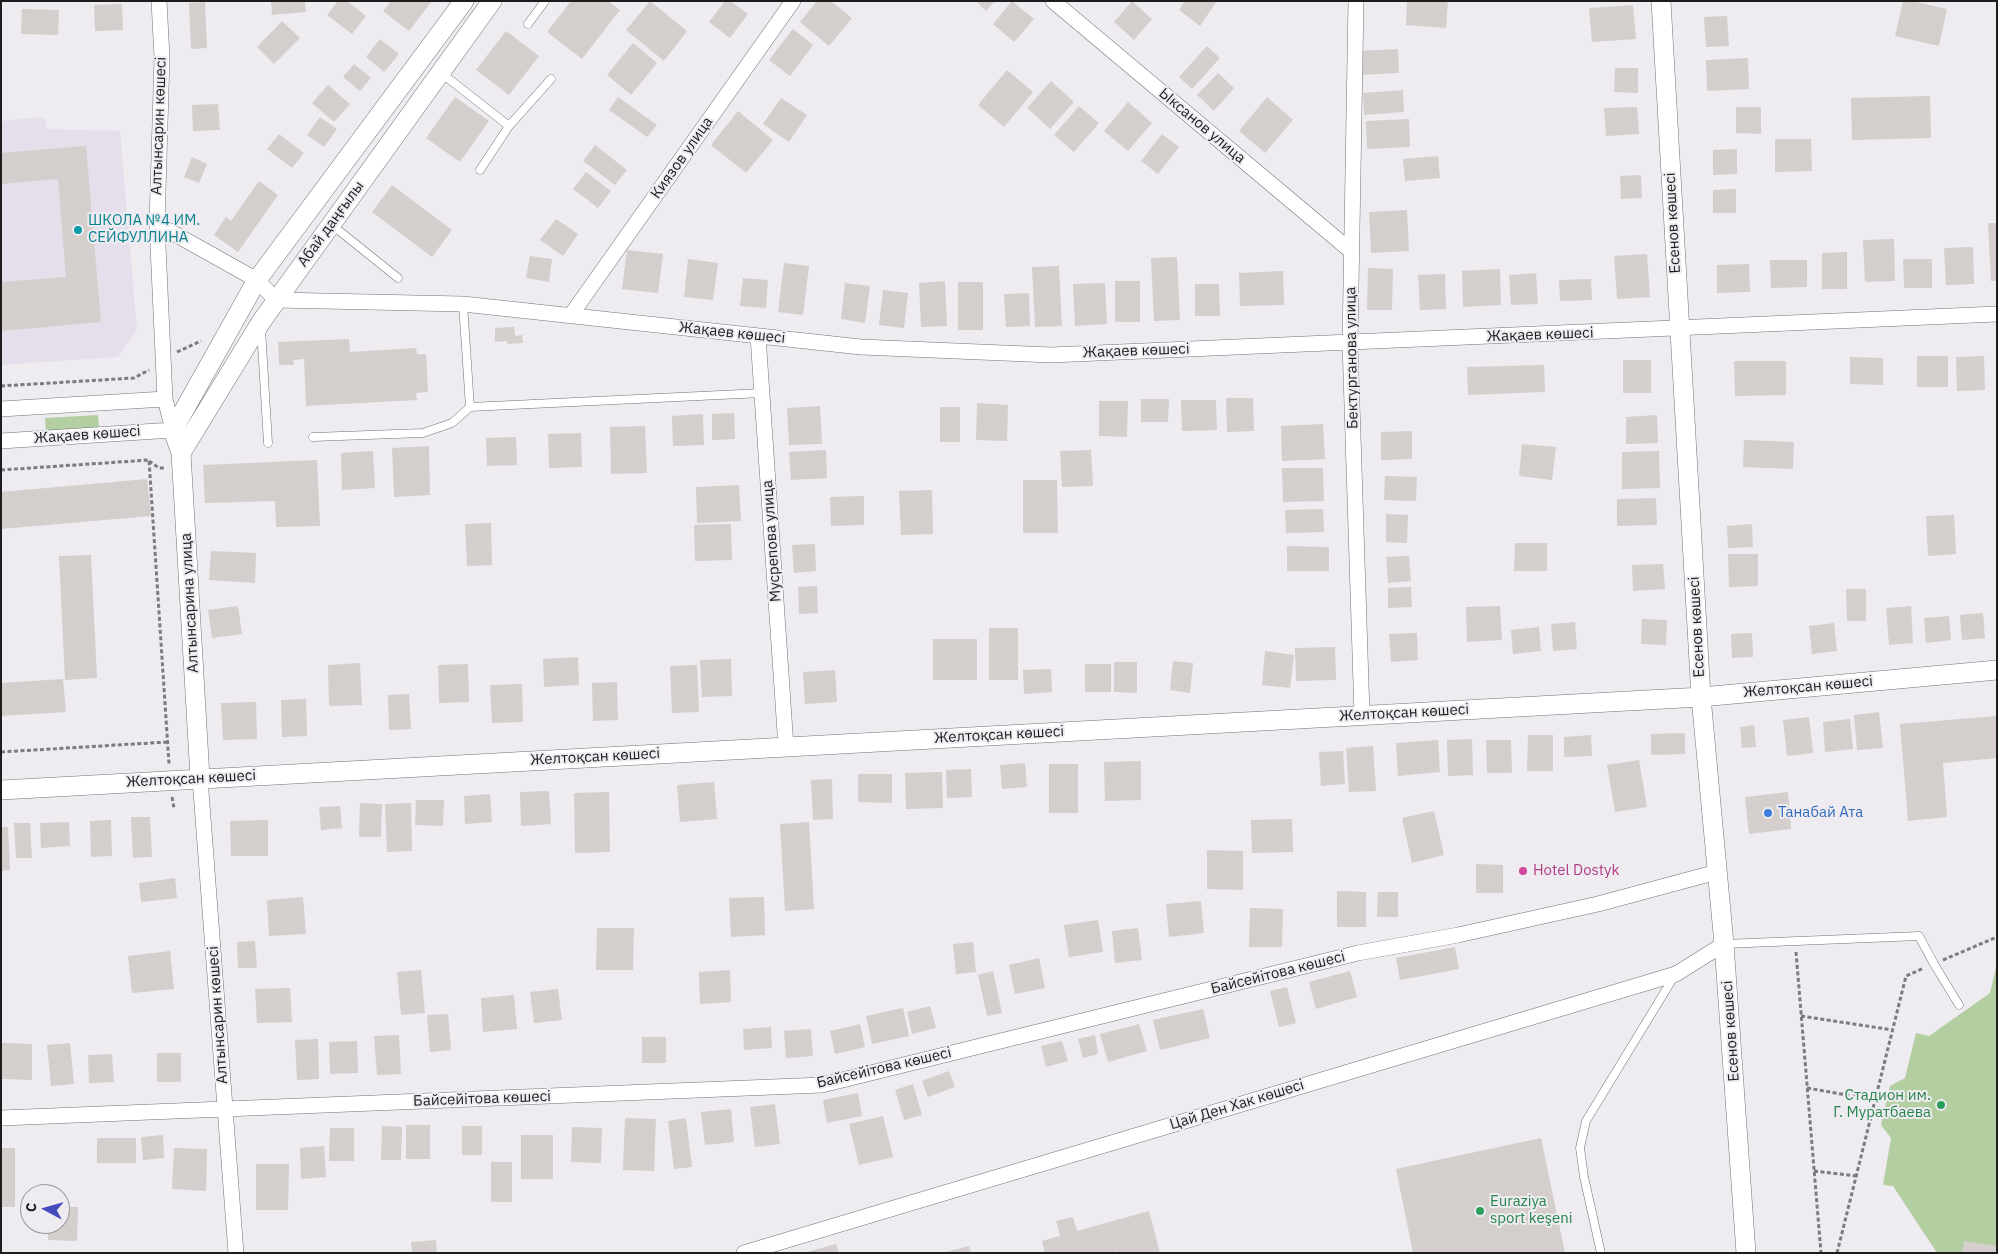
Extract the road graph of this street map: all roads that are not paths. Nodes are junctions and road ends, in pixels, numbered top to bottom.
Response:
1 (159, 1) edge
2 (464, 1) edge
3 (492, 1) edge
4 (545, 1) edge
5 (793, 1) edge
6 (1053, 1) edge
7 (1356, 1) edge
8 (1661, 1) edge
9 (528, 24) dead end
10 (440, 72) junction
11 (552, 79) dead end
12 (509, 126) junction
13 (480, 170) dead end
14 (157, 224) junction
15 (330, 224) junction
16 (1351, 251) junction
17 (398, 278) dead end
18 (257, 280) junction
19 (276, 300) junction
20 (463, 304) junction
21 (1997, 314) edge
22 (571, 315) junction
23 (261, 322) junction
24 (1679, 329) junction
25 (758, 336) junction
26 (1350, 343) junction
27 (762, 393) junction
28 (165, 399) junction
29 (470, 407) junction
30 (1, 409) edge
31 (173, 430) junction
32 (313, 437) dead end
33 (1, 441) edge
34 (268, 444) dead end
35 (182, 453) junction
36 (1997, 670) edge
37 (1701, 697) junction
38 (1362, 715) junction
39 (786, 746) junction
40 (200, 778) junction
41 (1, 790) edge
42 (1717, 872) junction
43 (1724, 944) junction
44 (1676, 974) junction
45 (1959, 1005) dead end
46 (225, 1108) junction
47 (1, 1118) edge
48 (236, 1253) edge
49 (744, 1253) edge
50 (1601, 1253) edge
51 (1746, 1253) edge

1 - 14 street, Алтынсарин көшесі
2 - 18 street, Абай даңғылы
3 - 10 street, Абай даңғылы
4 - 9 lane
5 - 22 street, Киязов улица
6 - 16 street, Ыксанов улица
7 - 16 street, Бектурганова улица
8 - 24 street, Есенов көшесі
10 - 12 lane
10 - 15 street, Абай даңғылы
11 - 12 lane
12 - 13 lane
14 - 18 street
14 - 28 street, Алтынсарин көшесі
15 - 17 lane
15 - 19 street, Абай даңғылы
16 - 26 street, Бектурганова улица
18 - 19 street
18 - 31 street, Абай даңғылы
19 - 20 street, Жақаев көшесі
19 - 23 street, Абай даңғылы
20 - 22 street, Жақаев көшесі
20 - 29 lane
21 - 24 street, Жақаев көшесі
22 - 25 street, Жақаев көшесі
23 - 34 lane
23 - 35 street, Абай даңғылы
24 - 26 street, Жақаев көшесі
24 - 37 street, Есенов көшесі
25 - 26 street, Жақаев көшесі
25 - 27 street, Мусрепова улица
26 - 38 street, Бектурганова улица
27 - 29 lane
27 - 39 street, Мусрепова улица
28 - 30 street, Жақаев көшесі
28 - 31 street, Алтынсарин көшесі
29 - 32 lane
31 - 33 street, Жақаев көшесі
31 - 35 street, Алтынсарина улица
35 - 40 street, Алтынсарина улица
36 - 37 street, Желтоқсан көшесі
37 - 38 street, Желтоқсан көшесі
37 - 42 street, Есенов көшесі
38 - 39 street, Желтоқсан көшесі
39 - 40 street, Желтоқсан көшесі
40 - 41 street, Желтоқсан көшесі
40 - 46 street, Алтынсарин көшесі
42 - 43 street, Есенов көшесі
42 - 46 street, Байсейітова көшесі
43 - 44 street, Цай Ден Хак көшесі
43 - 45 lane
43 - 51 street, Есенов көшесі
44 - 49 street, Цай Ден Хак көшесі
44 - 50 lane
46 - 47 street, Байсейітова көшесі
46 - 48 street, Алтынсарин көшесі

